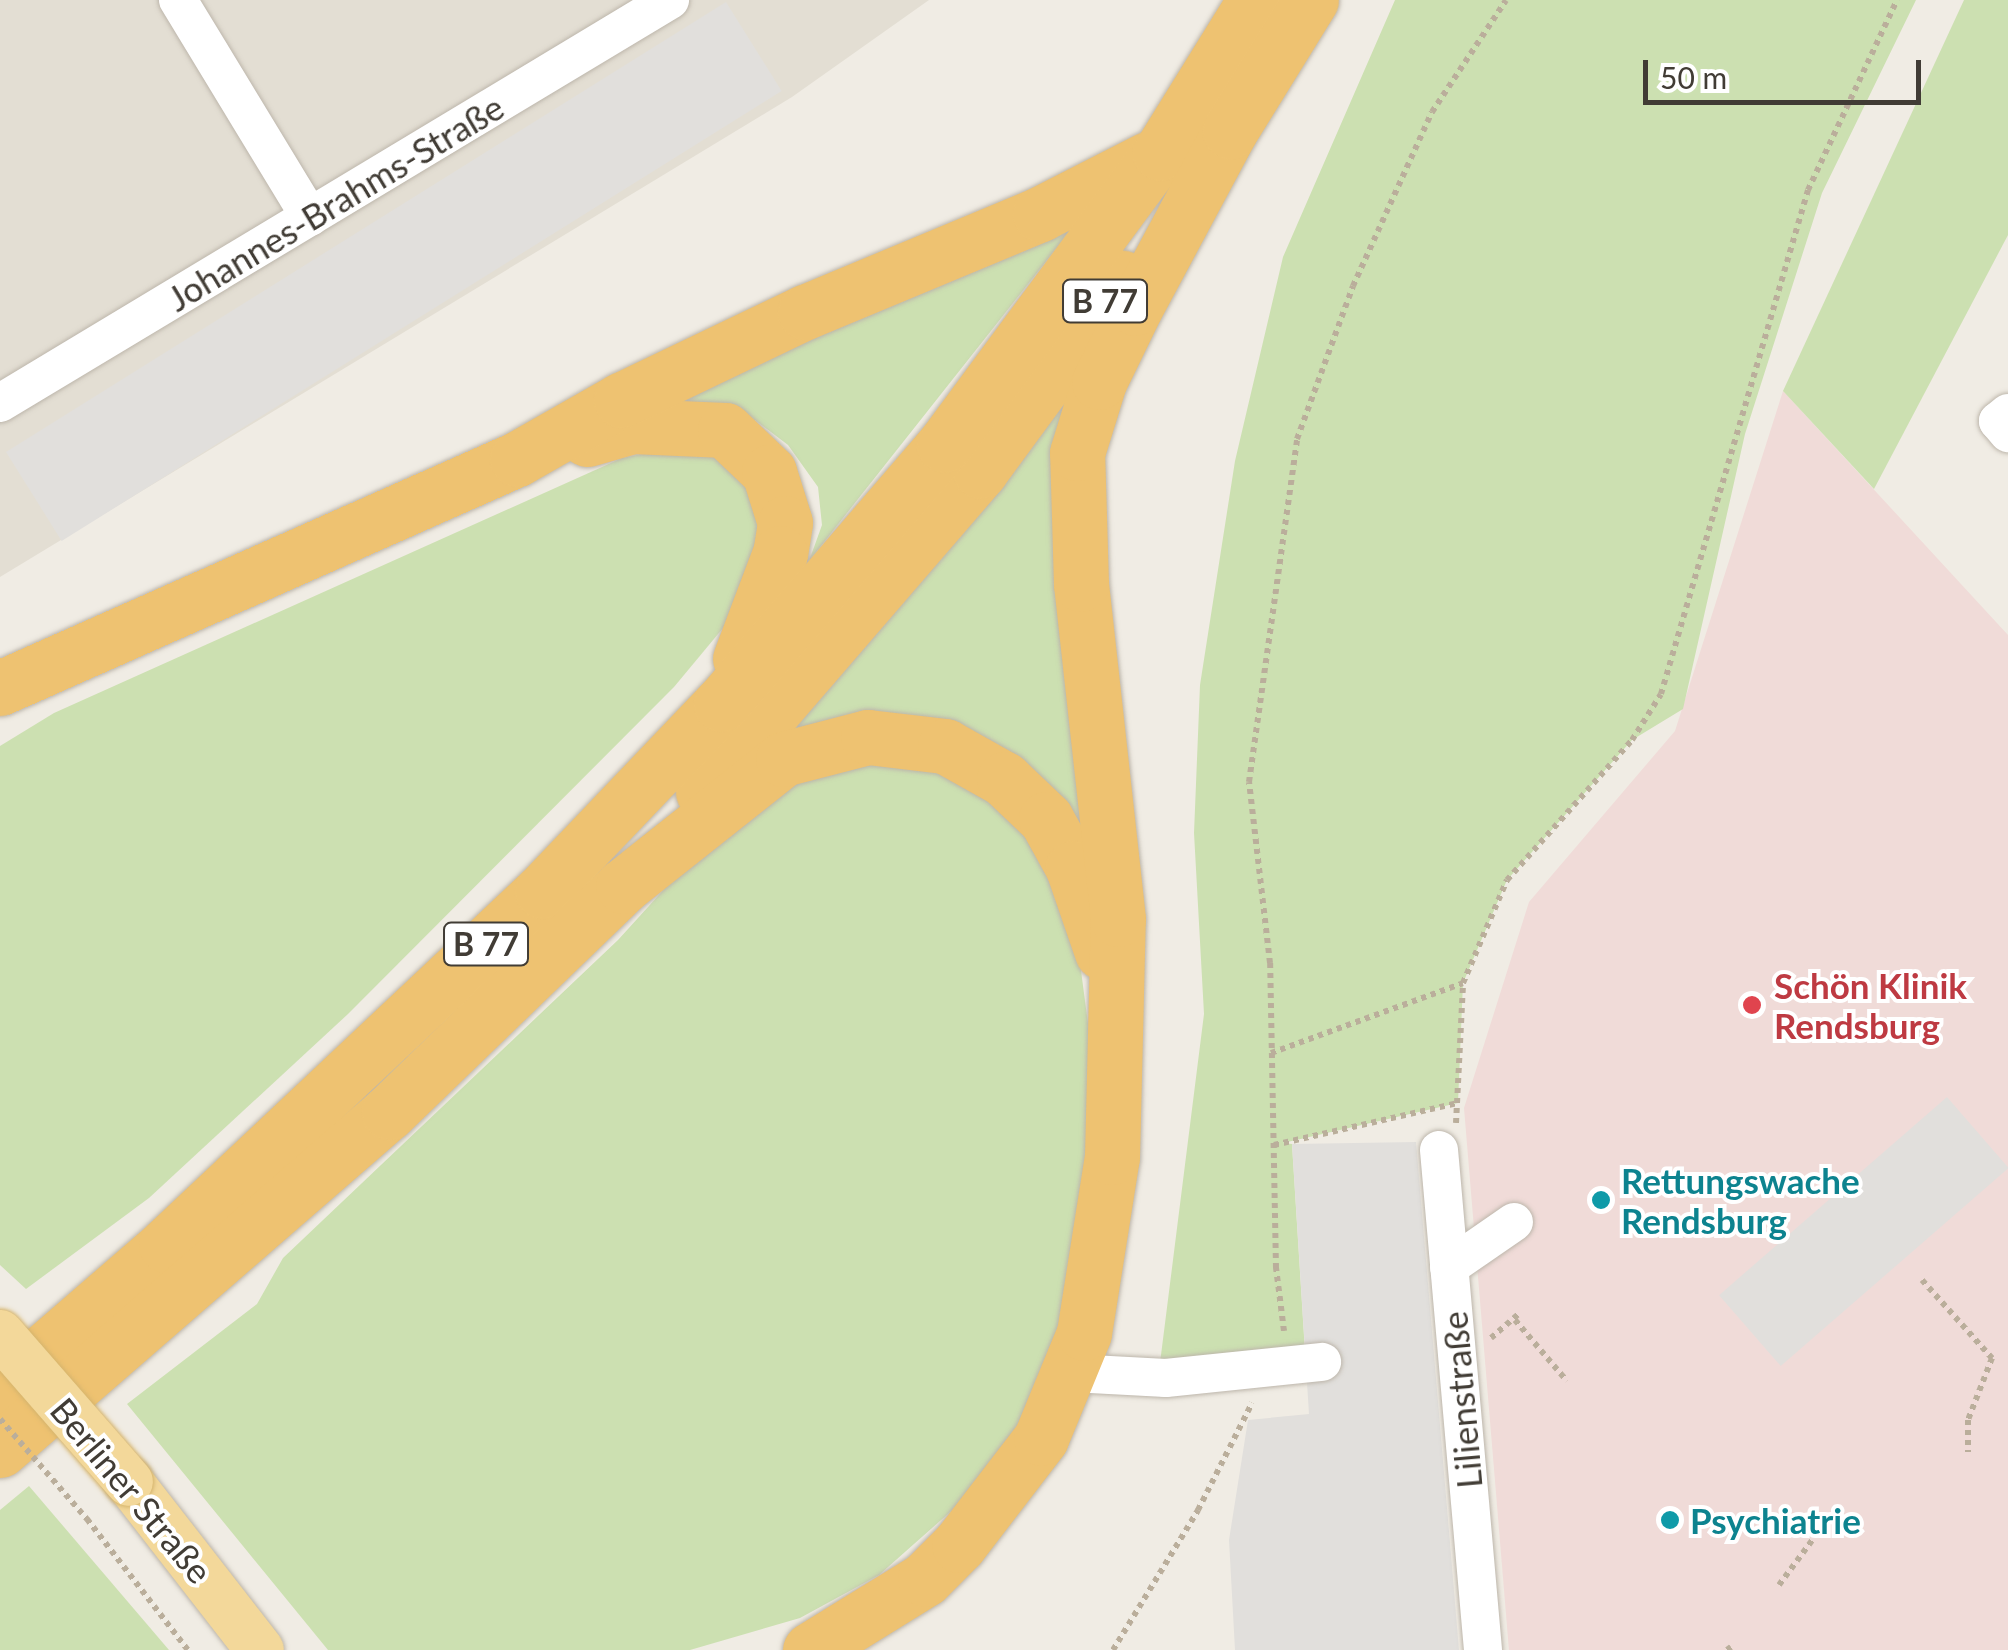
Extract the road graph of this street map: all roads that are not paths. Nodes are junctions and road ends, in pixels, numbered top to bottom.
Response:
1 (178, 0) edge
2 (670, 0) edge
3 (1256, 0) edge
4 (1312, 0) edge
5 (1230, 130) junction
6 (1160, 153) junction
7 (310, 217) junction
8 (0, 404) edge
9 (2008, 412) edge
10 (2008, 433) edge
11 (517, 459) junction
12 (0, 688) edge
13 (721, 704) junction
14 (623, 886) junction
15 (1112, 983) junction
16 (1439, 1150) road end
17 (1514, 1222) dead end
18 (1448, 1267) junction
19 (0, 1334) edge
20 (1322, 1362) dead end
21 (1072, 1373) junction
22 (0, 1389) edge
23 (0, 1450) edge
24 (260, 1650) edge
25 (810, 1650) edge
26 (1483, 1650) edge

1 - 7 street
2 - 7 street, Johannes-Brahms-Straße
3 - 6 highway, B 77
4 - 5 highway, B 77
5 - 14 highway, B 77
5 - 15 highway
6 - 11 highway
6 - 13 highway, B 77
7 - 8 street, Johannes-Brahms-Straße
9 - 10 street
11 - 12 highway
11 - 13 highway
13 - 22 highway, B 77
14 - 15 highway
14 - 23 highway, B 77
15 - 21 highway
16 - 18 street, Lilienstraße
17 - 18 street
18 - 26 street, Lilienstraße
19 - 24 main road, Berliner Straße, bridge
20 - 21 street
21 - 25 highway

